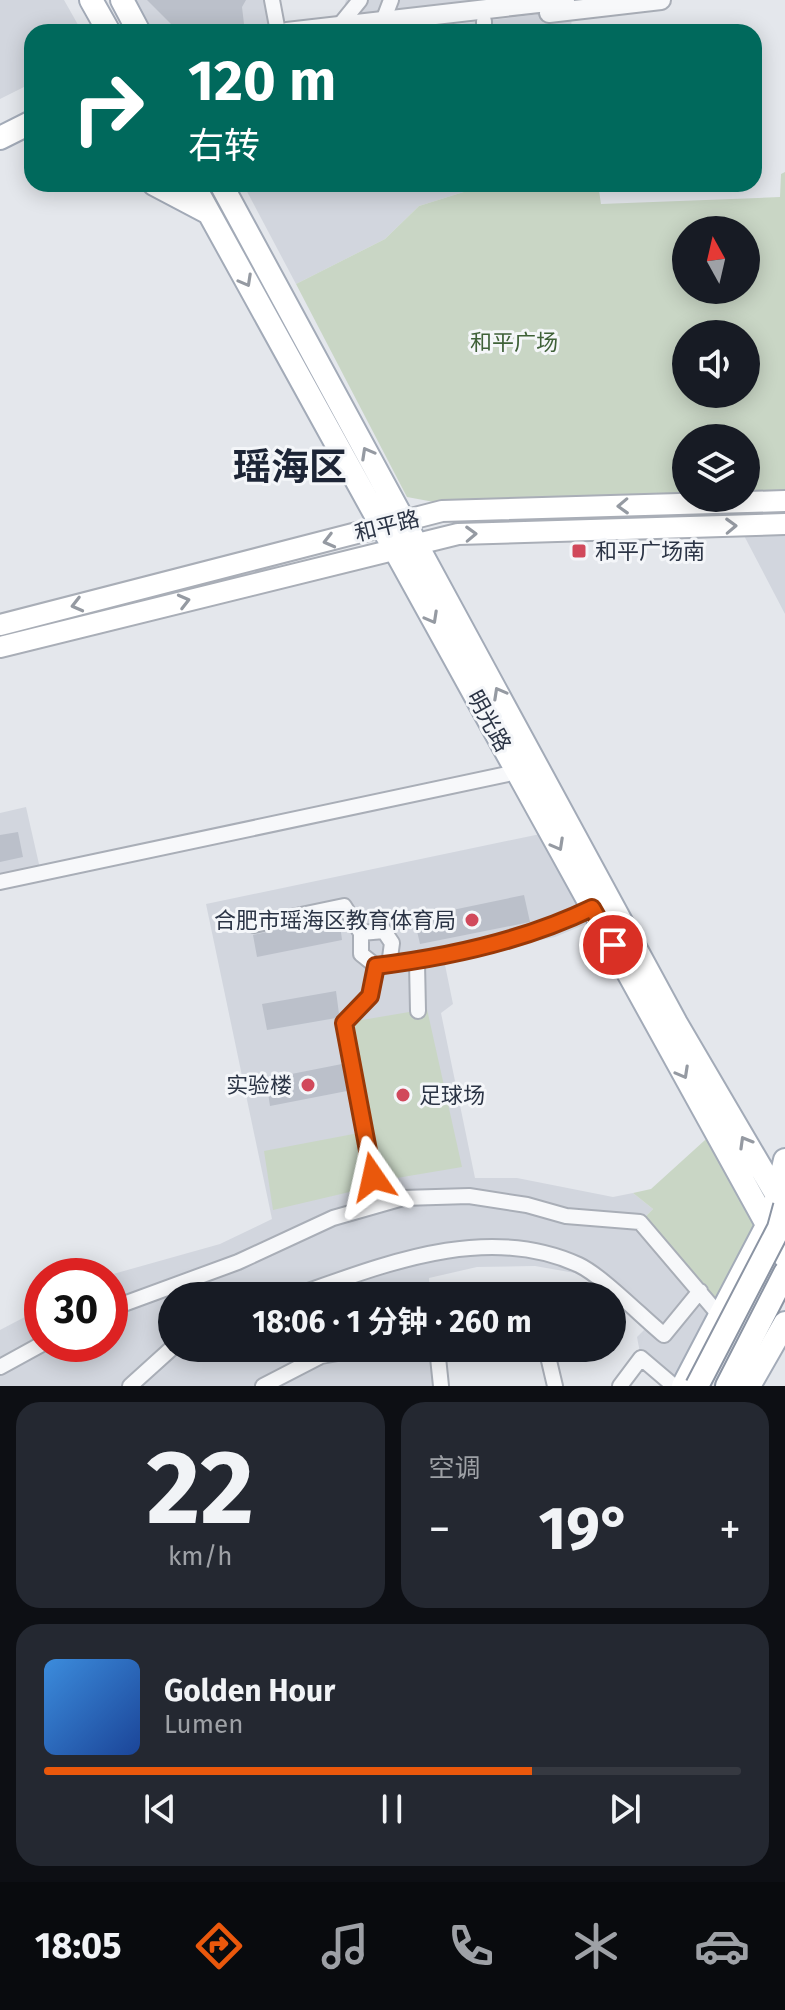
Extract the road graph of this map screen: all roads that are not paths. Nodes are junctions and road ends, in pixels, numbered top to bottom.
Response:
1 (91, 0) edge
2 (122, 0) edge
3 (272, 0) edge
4 (360, 0) edge
5 (391, 0) edge
6 (565, 0) edge
7 (661, 0) edge
8 (104, 24) edge
9 (135, 24) edge
10 (276, 24) edge
11 (341, 24) edge
12 (386, 24) edge
13 (405, 24) edge
14 (498, 24) edge
15 (24, 110) edge
16 (0, 122) edge
17 (24, 126) edge
18 (0, 138) edge
19 (169, 192) edge
20 (197, 192) edge
21 (225, 192) edge
22 (209, 213) junction
23 (785, 501) edge
24 (404, 521) junction
25 (785, 524) edge
26 (382, 527) junction
27 (417, 544) junction
28 (395, 549) junction
29 (0, 625) edge
30 (0, 647) edge
31 (517, 772) junction
32 (0, 882) edge
33 (592, 908) junction
34 (254, 925) dead end
35 (361, 933) junction
36 (417, 963) junction
37 (383, 966) junction
38 (418, 1011) dead end
39 (785, 1160) edge
40 (373, 1177) dead end
41 (782, 1203) edge
42 (768, 1225) junction
43 (785, 1257) edge
44 (785, 1273) edge
45 (334, 1282) edge
46 (599, 1282) edge
47 (700, 1291) junction
48 (128, 1302) edge
49 (626, 1304) edge
50 (720, 1316) junction
51 (785, 1323) edge
52 (24, 1354) edge
53 (158, 1361) edge
54 (309, 1362) edge
55 (438, 1362) edge
56 (549, 1362) edge
57 (0, 1367) edge
58 (130, 1386) edge
59 (263, 1386) edge
60 (441, 1386) edge
61 (555, 1386) edge
62 (620, 1386) edge
63 (674, 1386) edge
64 (683, 1386) edge
65 (697, 1386) edge
66 (727, 1386) edge
67 (749, 1386) edge

1 - 8 main road
2 - 9 main road
3 - 10 street
4 - 11 street
5 - 12 street
6 - 13 street
7 - 14 street
15 - 16 main road
17 - 18 main road
19 - 22 main road
20 - 22 main road, 明光路
24 -> 21 main road, 明光路
22 -> 26 main road, 明光路
23 -> 24 main road, 和平路
24 - 26 main road, 和平路
24 - 27 main road, 明光路
27 -> 25 main road, 和平路
26 - 28 main road, 明光路
26 -> 29 main road, 和平路
27 - 28 main road, 和平路
41 -> 27 main road, 明光路
30 -> 28 main road, 和平路
28 -> 31 main road, 明光路
31 - 32 street
31 -> 33 main road, 明光路
33 - 36 street
33 -> 42 main road, 明光路
34 - 35 street
35 - 37 street
35 - 37 street
36 - 37 street
36 - 38 street
37 - 40 street
39 - 41 main road
41 - 42 main road
41 - 65 main road, bridge
42 - 43 main road, 明光路
42 - 50 main road
44 - 66 main road
45 - 46 street
47 - 48 street
47 - 49 street
47 - 50 street
50 - 64 main road
51 - 67 main road
52 - 57 street
53 - 58 street
54 - 59 street
55 - 60 street
56 - 61 street
62 - 63 street

